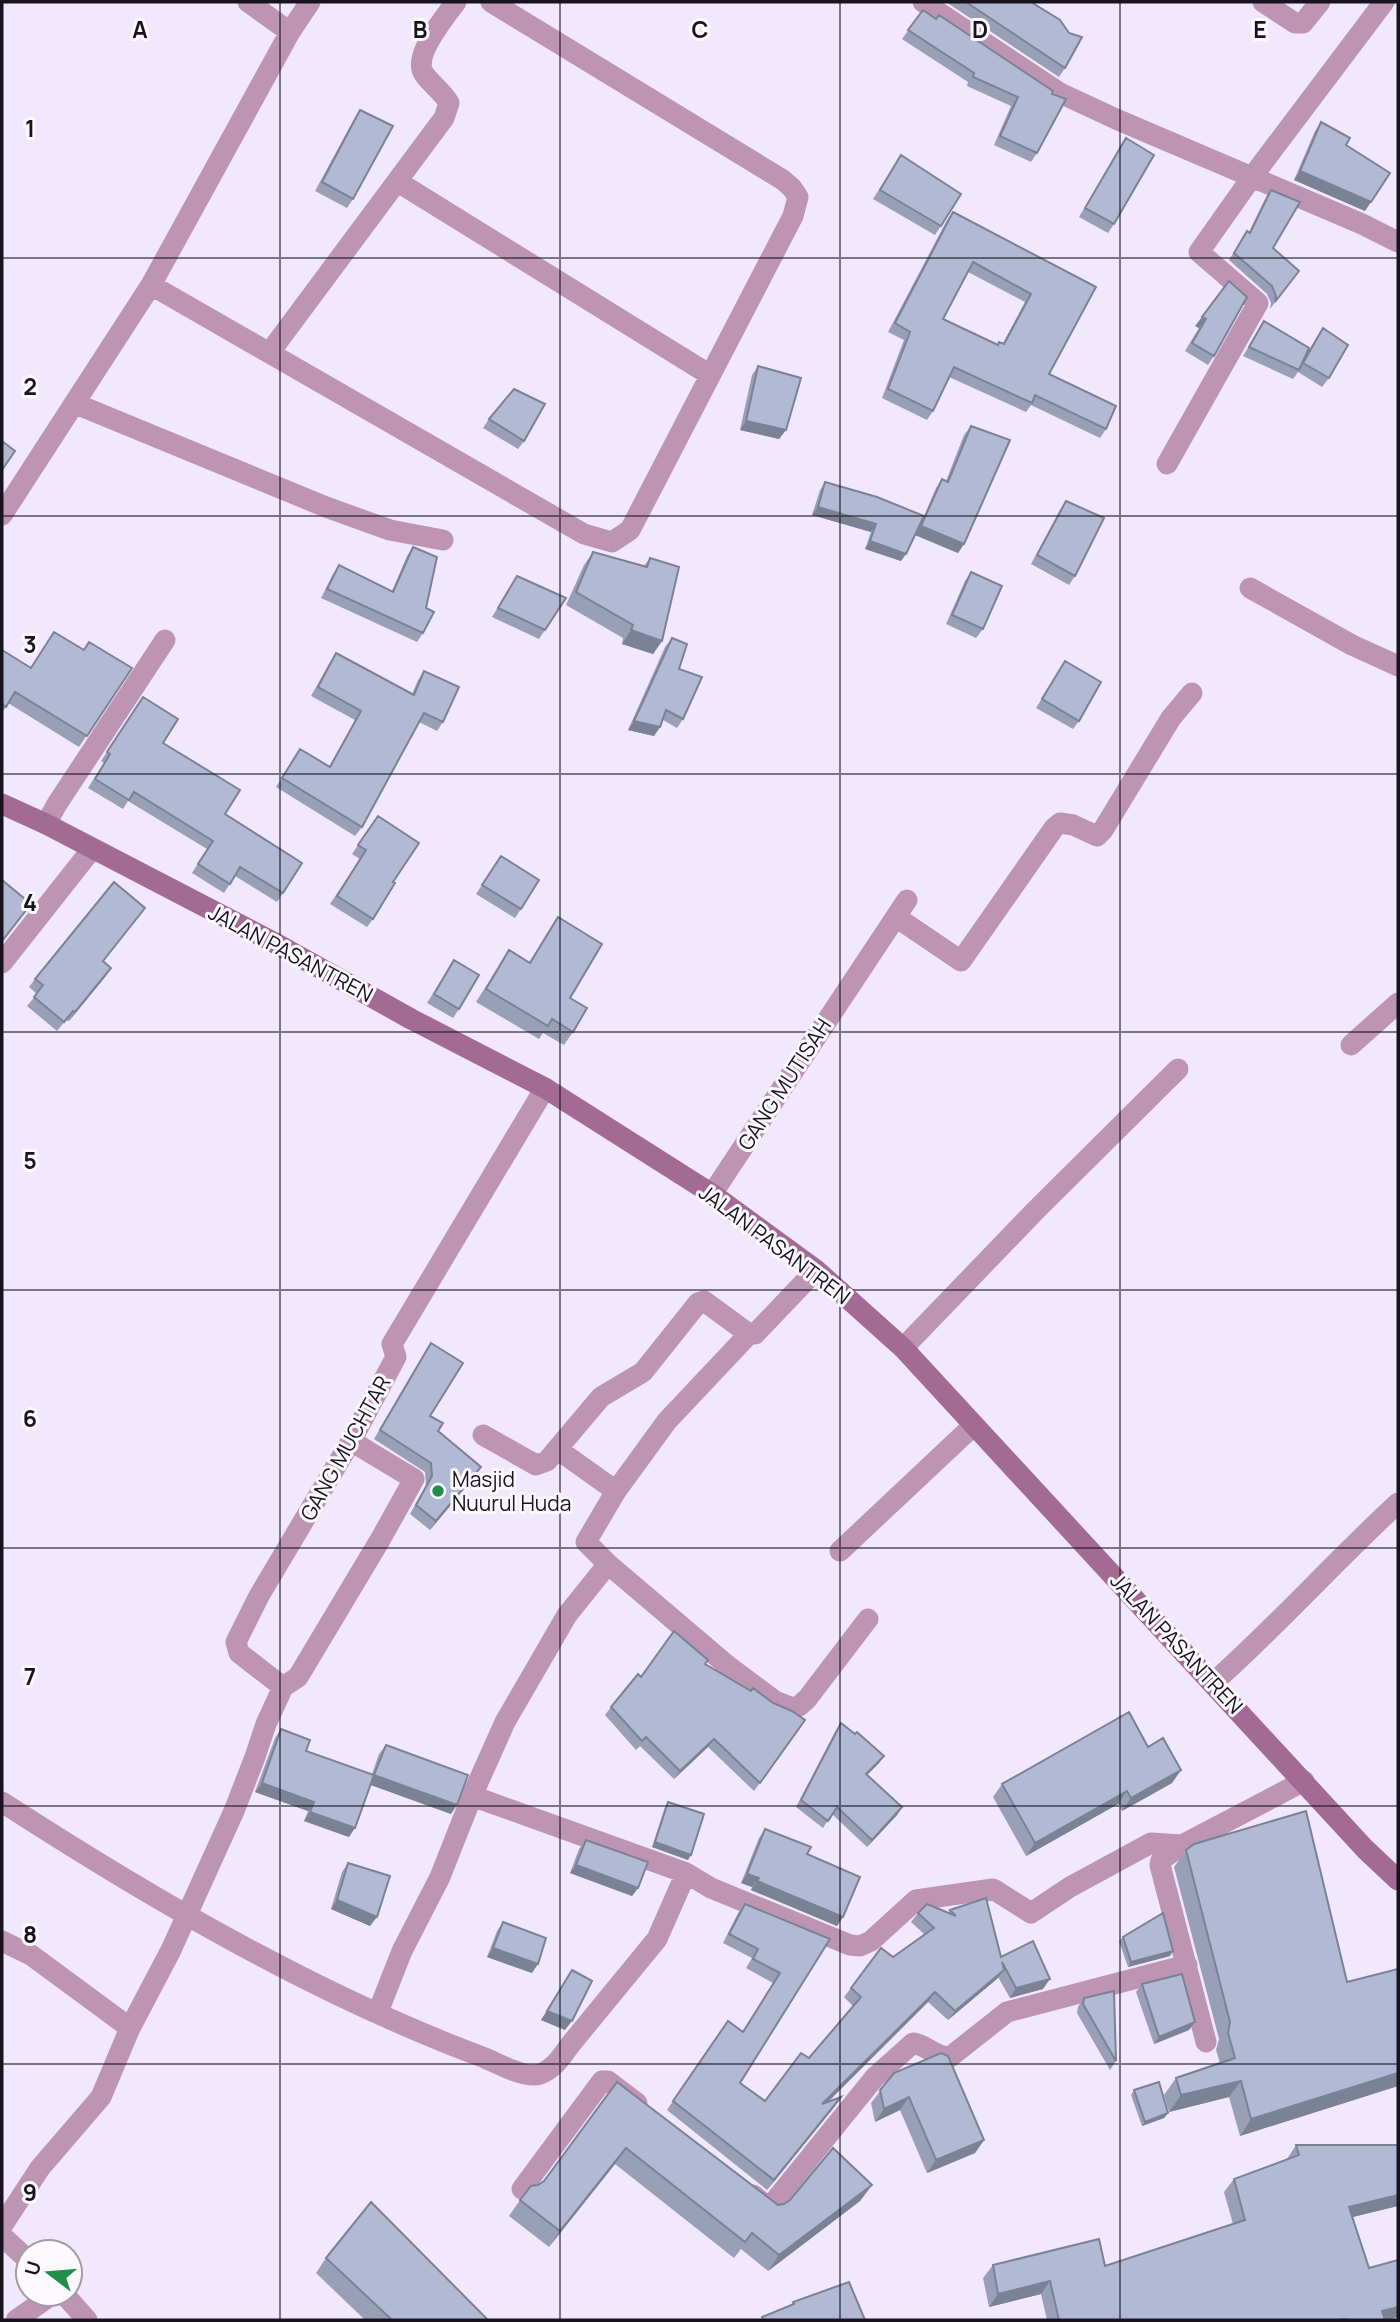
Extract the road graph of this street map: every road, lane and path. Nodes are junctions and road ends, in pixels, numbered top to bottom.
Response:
1 (248, 2) edge
2 (310, 2) edge
3 (456, 2) edge
4 (491, 2) edge
5 (923, 2) edge
6 (1263, 2) edge
7 (1320, 2) edge
8 (1384, 2) edge
9 (290, 32) junction
10 (1252, 177) junction
11 (398, 182) junction
12 (1398, 242) edge
13 (151, 285) junction
14 (270, 352) junction
15 (710, 375) junction
16 (76, 404) junction
17 (1167, 464) dead end
18 (2, 515) edge
19 (443, 540) dead end
20 (1250, 588) dead end
21 (165, 640) dead end
22 (1398, 666) edge
23 (1192, 693) dead end
24 (2, 804) edge
25 (46, 824) junction
26 (92, 849) junction
27 (2, 963) edge
28 (1398, 1003) edge
29 (1351, 1045) dead end
30 (1178, 1069) dead end
31 (545, 1088) junction
32 (712, 1194) junction
33 (816, 1270) junction
34 (749, 1334) junction
35 (903, 1348) junction
36 (974, 1425) junction
37 (483, 1435) dead end
38 (351, 1441) junction
39 (557, 1449) junction
40 (616, 1492) junction
41 (1398, 1503) edge
42 (841, 1551) dead end
43 (608, 1564) junction
44 (868, 1619) dead end
45 (1214, 1682) junction
46 (283, 1687) junction
47 (1304, 1781) junction
48 (472, 1796) junction
49 (2, 1802) edge
50 (1182, 1845) junction
51 (686, 1873) junction
52 (1398, 1880) edge
53 (187, 1915) junction
54 (2, 1941) edge
55 (1187, 1965) junction
56 (377, 2012) junction
57 (130, 2028) junction
58 (1206, 2042) dead end
59 (651, 2115) edge
60 (737, 2182) edge
61 (522, 2189) dead end
62 (2, 2226) edge
63 (33, 2308) edge
64 (16, 2320) edge

1 - 9 street
2 - 9 street
3 - 11 street
4 - 15 street
5 - 10 street
6 - 7 street
8 - 10 street
9 - 13 street
10 - 12 street
10 - 17 street
11 - 14 street
11 - 15 street
13 - 14 street
13 - 16 street
14 - 15 street
16 - 18 street
16 - 19 street
20 - 22 street
21 - 25 street
23 - 32 street, GANG MUTISAH
24 - 25 main road, JALAN PASANTREN
25 - 26 main road, JALAN PASANTREN
26 - 27 street
26 - 31 main road, JALAN PASANTREN
28 - 29 street
30 - 35 street
31 - 32 main road, JALAN PASANTREN
31 - 38 street, GANG MUCHTAR
32 - 33 main road, JALAN PASANTREN
33 - 34 street
33 - 35 main road, JALAN PASANTREN
34 - 39 street
34 - 40 street
35 - 36 main road, JALAN PASANTREN
36 - 42 street
36 - 45 main road, JALAN PASANTREN
37 - 39 street
38 - 46 street, GANG MUCHTAR
38 - 46 street
39 - 40 street
40 - 43 street
41 - 45 street
43 - 44 street
43 - 48 street
45 - 47 main road, JALAN PASANTREN
46 - 53 street
47 - 50 street
47 - 52 main road, JALAN PASANTREN
48 - 51 street
48 - 56 street
49 - 53 street
50 - 51 street
50 - 55 street
51 - 56 street
53 - 56 street
53 - 57 street
54 - 57 street
55 - 58 street
55 - 60 street
57 - 62 street
59 - 61 street
63 - 64 street

